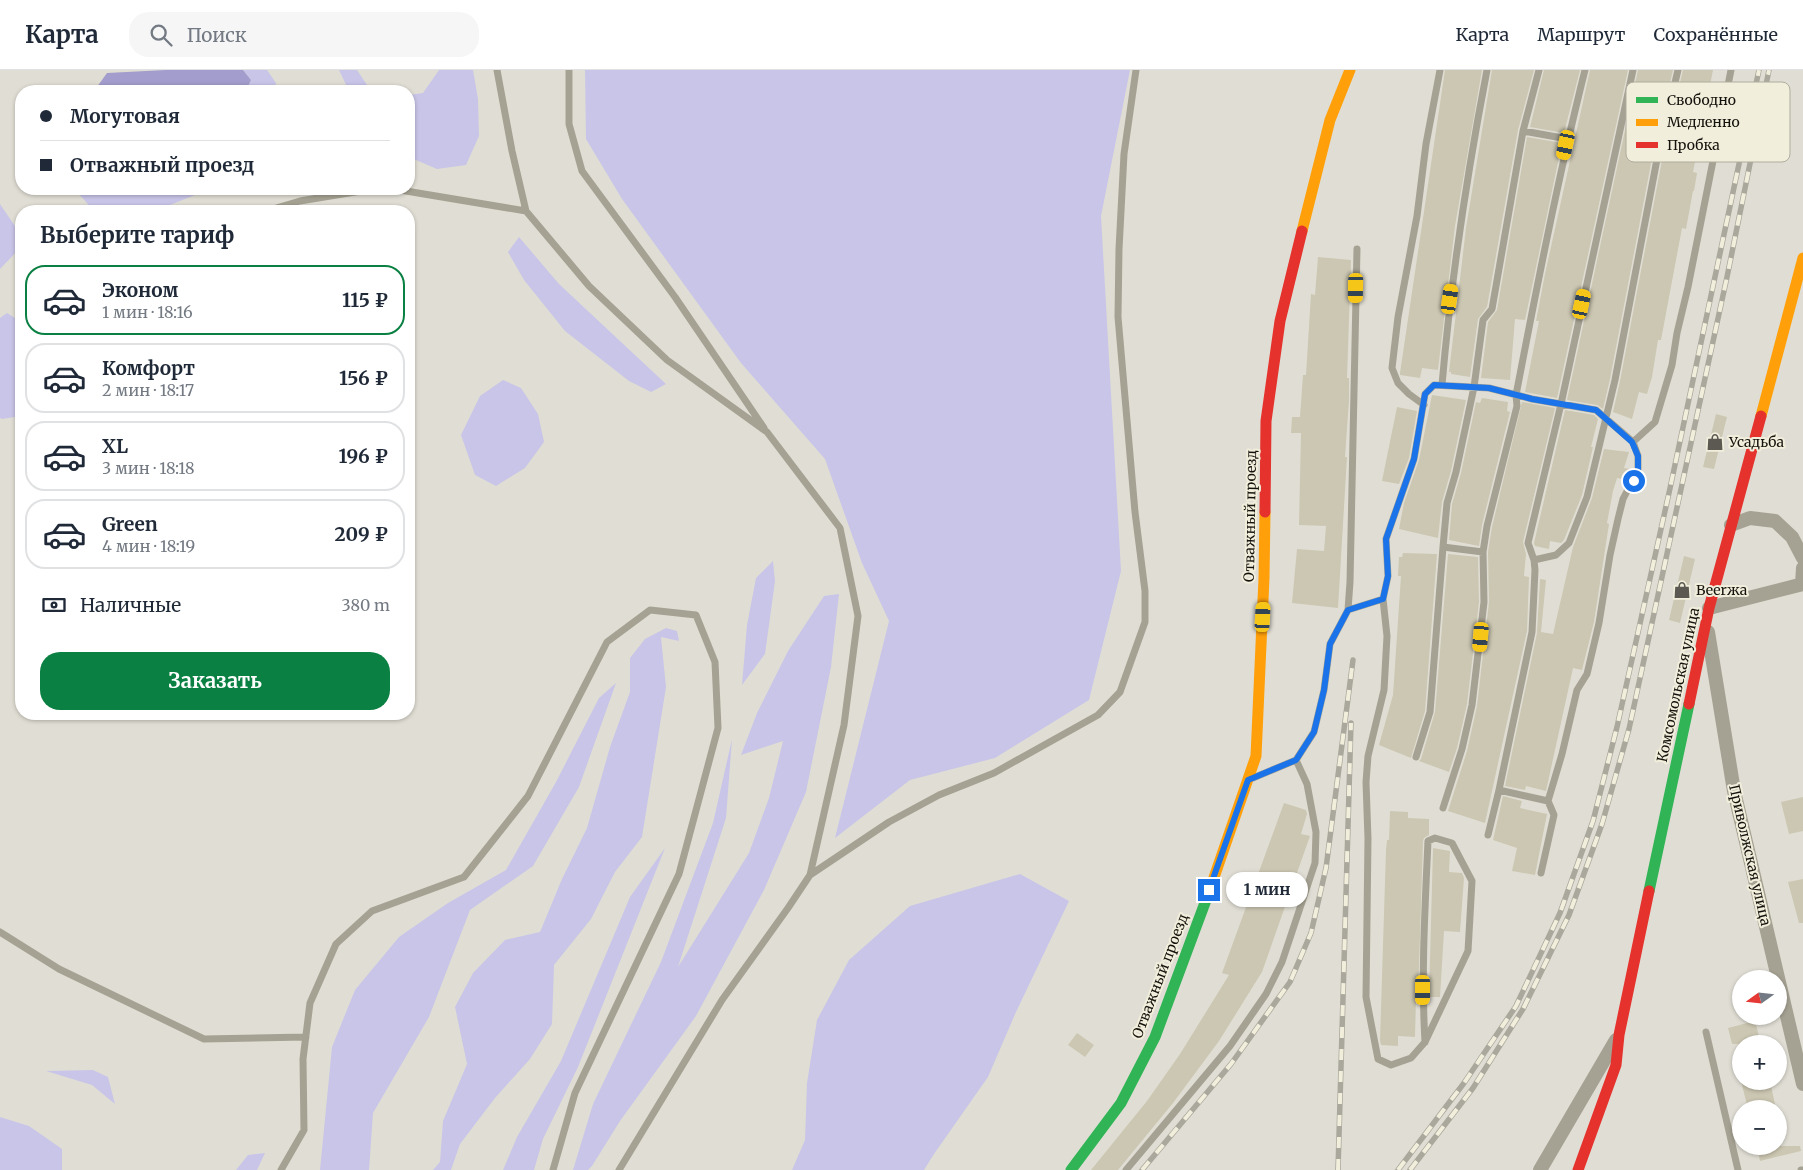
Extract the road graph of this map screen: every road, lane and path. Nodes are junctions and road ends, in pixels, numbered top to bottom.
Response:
1 (497, 70) edge
2 (569, 70) edge
3 (1136, 70) edge
4 (1350, 70) edge
5 (1440, 70) edge
6 (1488, 70) edge
7 (1539, 70) edge
8 (1585, 70) edge
9 (1626, 98) edge
10 (1523, 131) junction
11 (1568, 139) junction
12 (1656, 162) edge
13 (1713, 162) edge
14 (415, 192) edge
15 (336, 195) edge
16 (286, 205) edge
17 (526, 211) junction
18 (1357, 249) dead end
19 (1803, 258) edge
20 (1442, 385) junction
21 (1474, 387) junction
22 (1516, 395) junction
23 (1561, 404) junction
24 (1424, 405) junction
25 (1605, 417) junction
26 (767, 432) junction
27 (1632, 442) junction
28 (1731, 524) junction
29 (1443, 547) junction
30 (1483, 552) junction
31 (1803, 558) edge
32 (1534, 560) junction
33 (1803, 568) edge
34 (1803, 584) edge
35 (1383, 599) junction
36 (1710, 608) junction
37 (1348, 610) junction
38 (1706, 624) junction
39 (1416, 757) dead end
40 (1296, 760) junction
41 (1248, 780) junction
42 (1499, 790) junction
43 (1548, 801) junction
44 (1443, 808) dead end
45 (1488, 835) dead end
46 (1541, 873) dead end
47 (810, 874) junction
48 (0, 932) edge
49 (1803, 1018) edge
50 (1789, 1021) junction
51 (1706, 1032) dead end
52 (1619, 1035) junction
53 (306, 1037) junction
54 (1425, 1042) junction
55 (1803, 1084) edge
56 (281, 1170) edge
57 (553, 1170) edge
58 (619, 1170) edge
59 (1071, 1170) edge
60 (1126, 1170) edge
61 (1540, 1170) edge
62 (1578, 1170) edge
63 (1738, 1170) edge

1 - 17 lane
2 - 26 lane
3 - 47 lane
4 - 41 street, Отважный проезд
5 - 24 lane
6 - 20 lane
7 - 10 lane
8 - 11 lane
9 - 23 lane
10 - 11 lane
10 - 21 lane
11 - 22 lane
12 - 25 lane
13 - 27 lane
14 - 17 lane
15 - 16 lane
17 - 26 lane
18 - 37 lane
19 - 28 street, Комсомольская улица
20 - 21 lane
20 - 24 lane
21 - 22 lane
21 - 29 lane
22 - 23 lane
22 - 30 lane
23 - 25 lane
23 - 32 lane
24 - 35 lane
25 - 27 lane
25 - 32 lane
26 - 47 lane
27 - 43 lane
28 - 31 street
28 - 36 street, Комсомольская улица
29 - 30 lane
29 - 39 lane
30 - 44 lane
32 - 42 lane
33 - 34 street
34 - 36 street
35 - 37 lane
35 - 54 lane
36 - 38 street, Комсомольская улица
37 - 40 lane
38 - 50 street, Приволжская улица
38 - 52 street, Комсомольская улица
40 - 41 lane
40 - 60 lane
41 - 59 street, Отважный проезд
42 - 43 lane
42 - 45 lane
43 - 46 lane
47 - 58 lane
48 - 53 lane
49 - 50 street
50 - 55 street, Приволжская улица
51 - 63 lane
52 - 61 street
52 - 62 street, Комсомольская улица
53 - 56 lane
53 - 57 lane
54 - 54 lane

